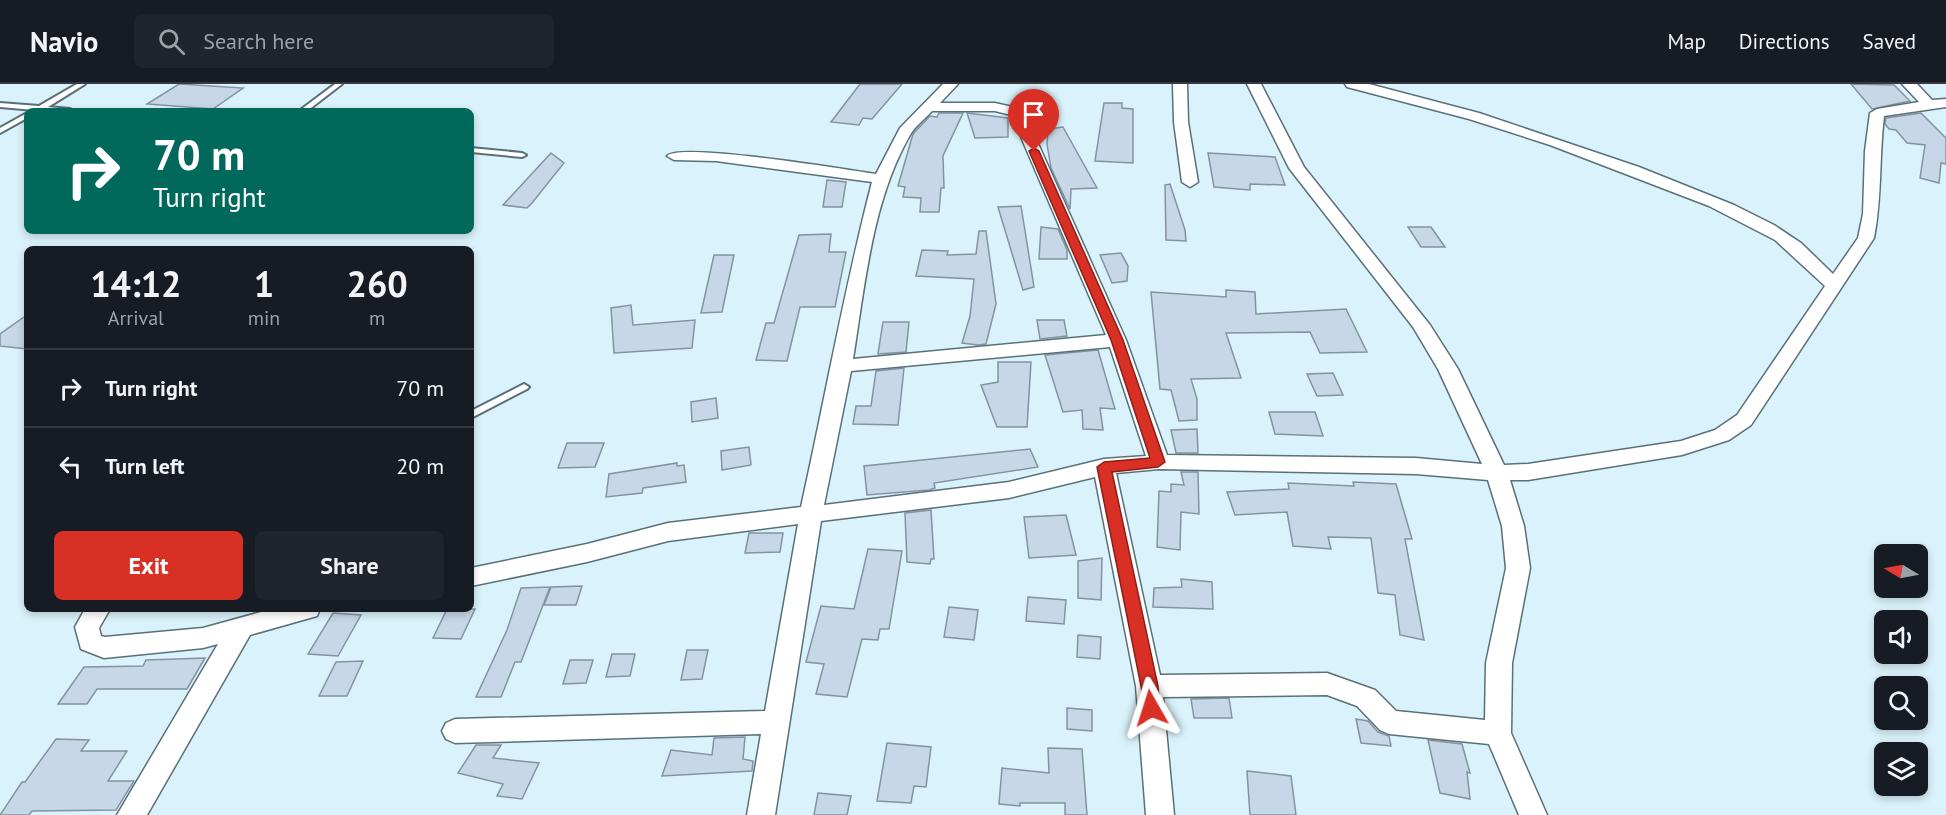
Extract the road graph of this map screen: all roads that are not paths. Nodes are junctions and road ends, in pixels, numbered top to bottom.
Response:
1 (82, 84) edge
2 (339, 84) edge
3 (951, 84) edge
4 (1180, 84) edge
5 (1254, 84) edge
6 (1352, 84) edge
7 (1909, 84) edge
8 (1937, 104) edge
9 (0, 105) edge
10 (927, 107) junction
11 (24, 108) edge
12 (40, 108) edge
13 (307, 108) edge
14 (24, 117) edge
15 (0, 131) edge
16 (474, 150) edge
17 (522, 155) dead end
18 (675, 156) dead end
19 (882, 179) junction
20 (1190, 182) dead end
21 (1834, 285) junction
22 (1117, 340) junction
23 (842, 366) junction
24 (524, 387) dead end
25 (474, 413) edge
26 (1158, 462) junction
27 (1104, 467) junction
28 (1497, 473) junction
29 (811, 513) junction
30 (474, 576) edge
31 (96, 612) edge
32 (292, 612) edge
33 (255, 619) edge
34 (1149, 686) junction
35 (777, 722) junction
36 (455, 730) dead end
37 (1498, 733) junction
38 (131, 815) edge
39 (761, 815) edge
40 (1160, 815) edge
41 (1533, 815) edge

1 - 12 lane
2 - 13 lane
3 - 10 street
4 - 20 street
5 - 28 street
6 - 21 street
7 - 8 street
8 - 21 street
9 - 11 lane
10 - 19 street
10 - 22 street
14 - 15 lane
16 - 17 lane
18 - 19 street
19 - 23 street
21 - 28 street
22 - 23 street
22 - 26 street
23 - 29 street
24 - 25 lane
26 - 27 street
26 - 28 street
27 - 29 street
27 - 34 street
28 - 37 street
29 - 30 street
29 - 35 street
31 - 33 street
32 - 33 street
33 - 38 street
34 - 37 street
34 - 40 street
35 - 36 street
35 - 39 street
37 - 41 street

